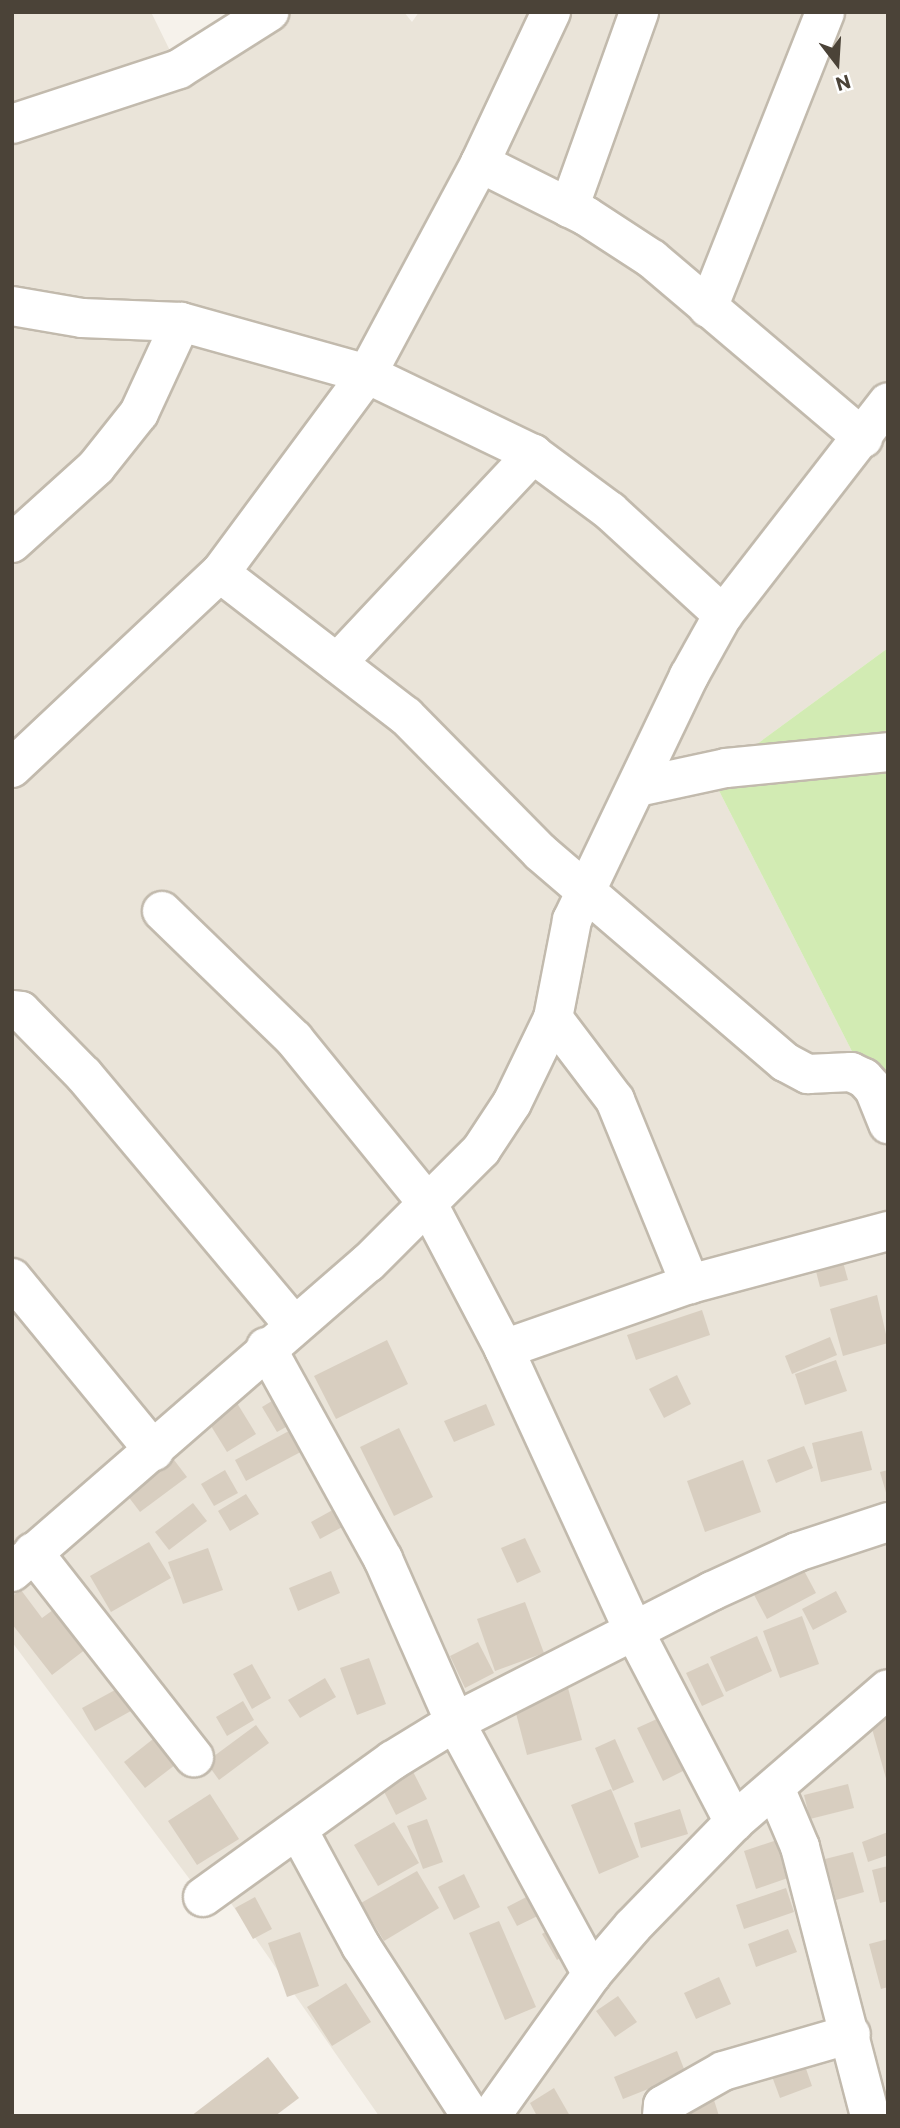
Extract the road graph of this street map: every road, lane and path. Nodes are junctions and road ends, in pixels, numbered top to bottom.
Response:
1 (269, 12) edge
2 (551, 12) edge
3 (639, 12) edge
4 (825, 12) edge
5 (12, 124) edge
6 (480, 163) junction
7 (569, 208) junction
8 (12, 306) edge
9 (708, 308) junction
10 (181, 322) junction
11 (367, 373) junction
12 (888, 402) edge
13 (863, 438) junction
14 (533, 454) junction
15 (12, 543) edge
16 (220, 573) junction
17 (723, 615) junction
18 (337, 663) junction
19 (888, 752) edge
20 (12, 768) edge
21 (638, 788) junction
22 (586, 888) junction
23 (162, 911) dead end
24 (12, 1010) edge
25 (553, 1018) junction
26 (888, 1124) edge
27 (428, 1204) junction
28 (888, 1231) edge
29 (12, 1278) edge
30 (690, 1284) junction
31 (280, 1336) junction
32 (504, 1349) junction
33 (154, 1451) junction
34 (888, 1522) edge
35 (23, 1562) edge
36 (634, 1631) junction
37 (888, 1689) edge
38 (455, 1722) junction
39 (194, 1757) dead end
40 (775, 1788) junction
41 (734, 1822) junction
42 (298, 1830) junction
43 (203, 1897) dead end
44 (592, 1974) junction
45 (851, 2034) junction
46 (471, 2116) edge
47 (491, 2116) edge
48 (662, 2116) edge
49 (870, 2116) edge

1 - 5 street
2 - 6 street
3 - 7 street
4 - 9 street
6 - 7 street
6 - 11 street
7 - 9 street
8 - 10 street
9 - 13 street
10 - 11 street
10 - 15 street
11 - 14 street
11 - 16 street
12 - 13 street
13 - 17 street
14 - 17 street
14 - 18 street
16 - 18 street
16 - 20 street
17 - 21 street
18 - 22 street
19 - 21 street
21 - 22 street
22 - 25 street
22 - 26 street
23 - 27 street
24 - 31 street
25 - 27 street
25 - 30 street
27 - 31 street
27 - 32 street
28 - 30 street
29 - 33 street
30 - 32 street
31 - 33 street
31 - 38 street
32 - 36 street
33 - 35 street
34 - 36 street
35 - 39 street
36 - 38 street
36 - 41 street
37 - 40 street
38 - 42 street
38 - 44 street
40 - 41 street
40 - 45 street
41 - 44 street
42 - 43 street
42 - 46 street
44 - 47 street
45 - 48 street
45 - 49 street

